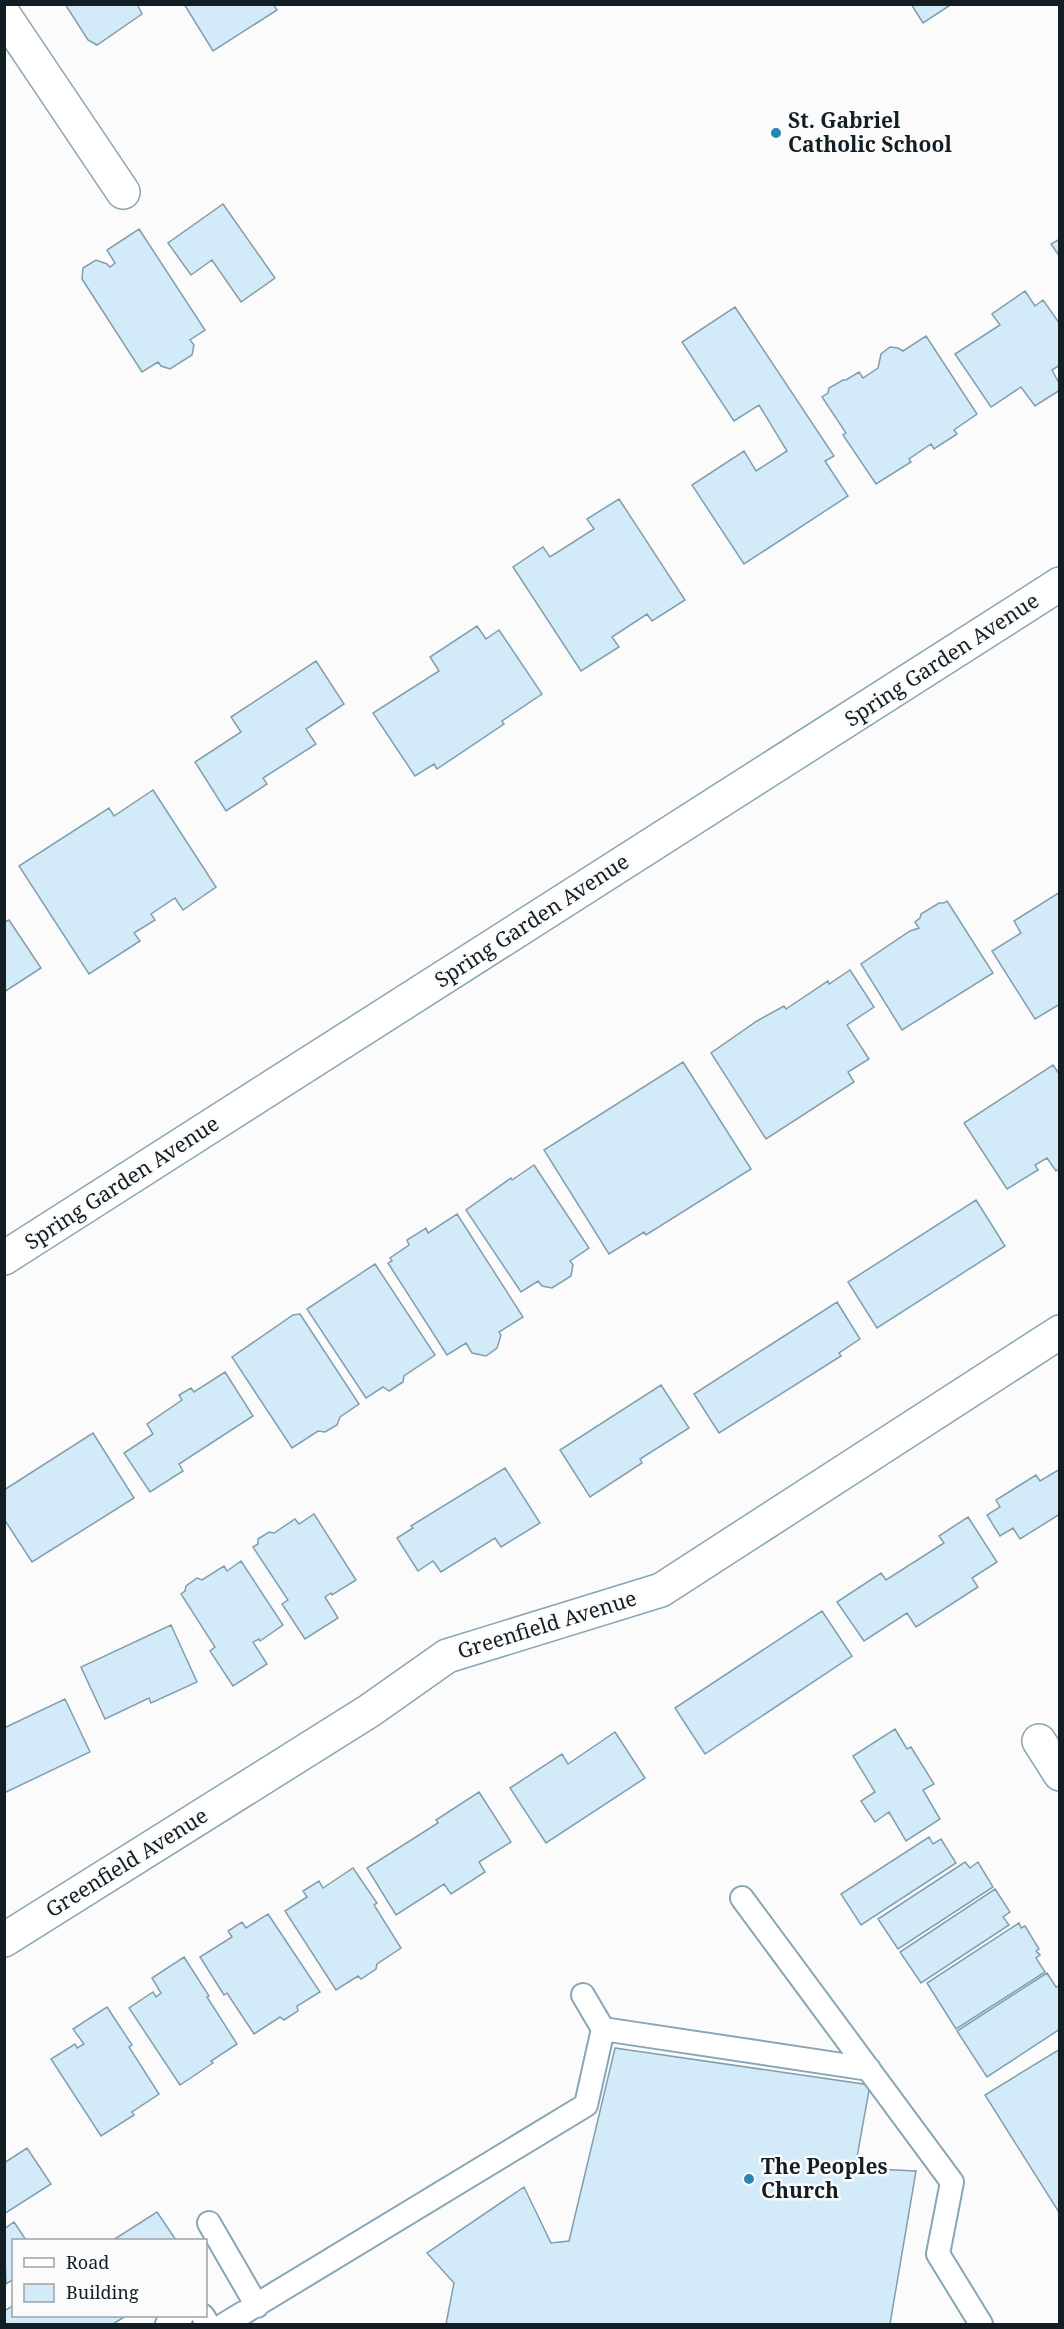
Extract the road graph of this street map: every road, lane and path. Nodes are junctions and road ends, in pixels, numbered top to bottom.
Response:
1 (4, 15) edge
2 (123, 192) dead end
3 (1059, 584) edge
4 (4, 1258) edge
5 (1059, 1332) edge
6 (1039, 1741) dead end
7 (1059, 1774) edge
8 (742, 1898) dead end
9 (4, 1940) edge
10 (583, 1995) dead end
11 (603, 2029) junction
12 (869, 2069) junction
13 (209, 2223) dead end
14 (257, 2306) junction
15 (180, 2317) edge
16 (167, 2325) edge
17 (225, 2325) edge
18 (981, 2325) edge

1 - 2 street
3 - 4 street, Spring Garden Avenue
5 - 9 street, Greenfield Avenue
6 - 7 street
8 - 12 lane
10 - 11 lane
11 - 12 lane
11 - 14 lane
12 - 18 lane
13 - 14 lane
14 - 17 lane
15 - 16 lane

